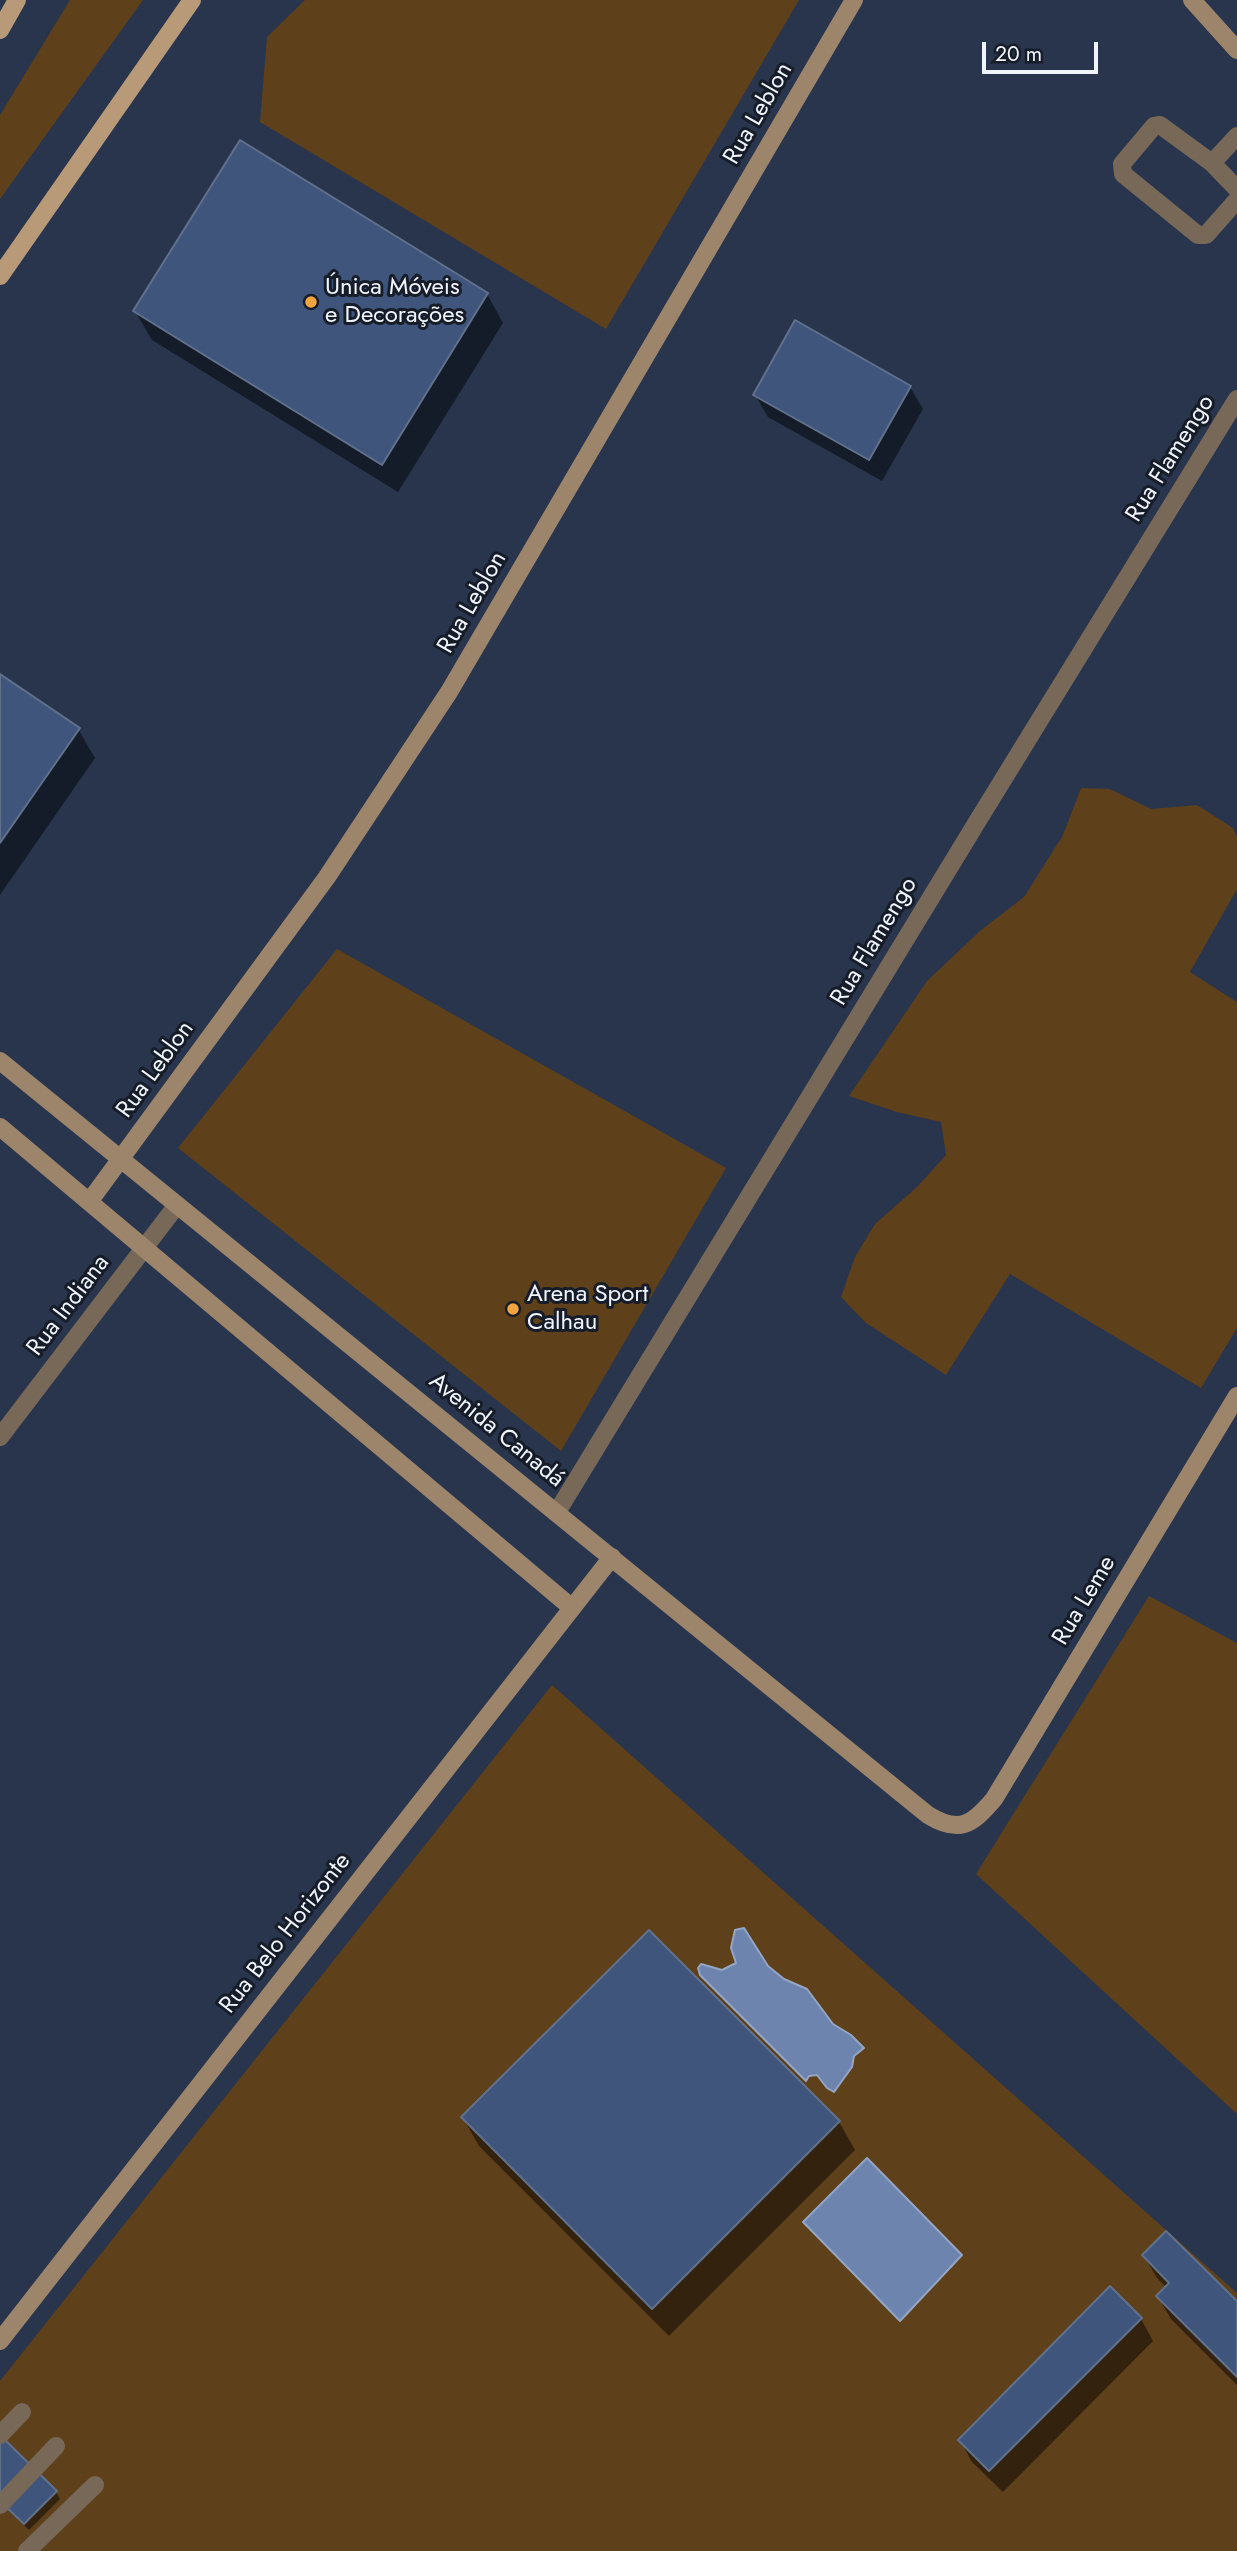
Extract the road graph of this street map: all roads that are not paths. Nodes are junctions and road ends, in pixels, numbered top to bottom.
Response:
1 (17, 0) edge
2 (854, 0) edge
3 (1192, 0) edge
4 (190, 2) edge
5 (0, 30) edge
6 (1237, 50) edge
7 (1237, 136) edge
8 (1212, 163) junction
9 (1237, 189) edge
10 (1237, 200) edge
11 (0, 275) edge
12 (1237, 399) edge
13 (0, 1061) edge
14 (0, 1127) edge
15 (121, 1159) junction
16 (89, 1202) junction
17 (177, 1205) junction
18 (144, 1248) junction
19 (1237, 1396) edge
20 (0, 1437) edge
21 (557, 1512) junction
22 (612, 1557) junction
23 (571, 1607) junction
24 (967, 1824) joint
25 (0, 2341) edge
26 (22, 2412) dead end
27 (0, 2435) edge
28 (56, 2446) dead end
29 (95, 2485) dead end
30 (0, 2505) edge
31 (27, 2551) edge

1 - 5 main road
2 - 15 street, Rua Leblon
3 - 6 street
4 - 11 main road
7 - 8 street
8 - 9 street
8 - 10 street
12 - 21 street, Rua Flamengo
13 - 15 street, Avenida Canadá
14 - 16 street
15 - 16 street, Rua Leblon
15 - 17 street, Avenida Canadá
16 - 18 street
17 - 18 street, Rua Indiana
17 - 21 street, Avenida Canadá
18 - 20 street, Rua Indiana
18 - 23 street
19 - 24 street, Rua Leme
21 - 22 street, Avenida Canadá
22 - 23 street, Rua Belo Horizonte
22 - 24 street, Avenida Canadá
23 - 25 street, Rua Belo Horizonte
26 - 27 street
28 - 30 street
29 - 31 street

